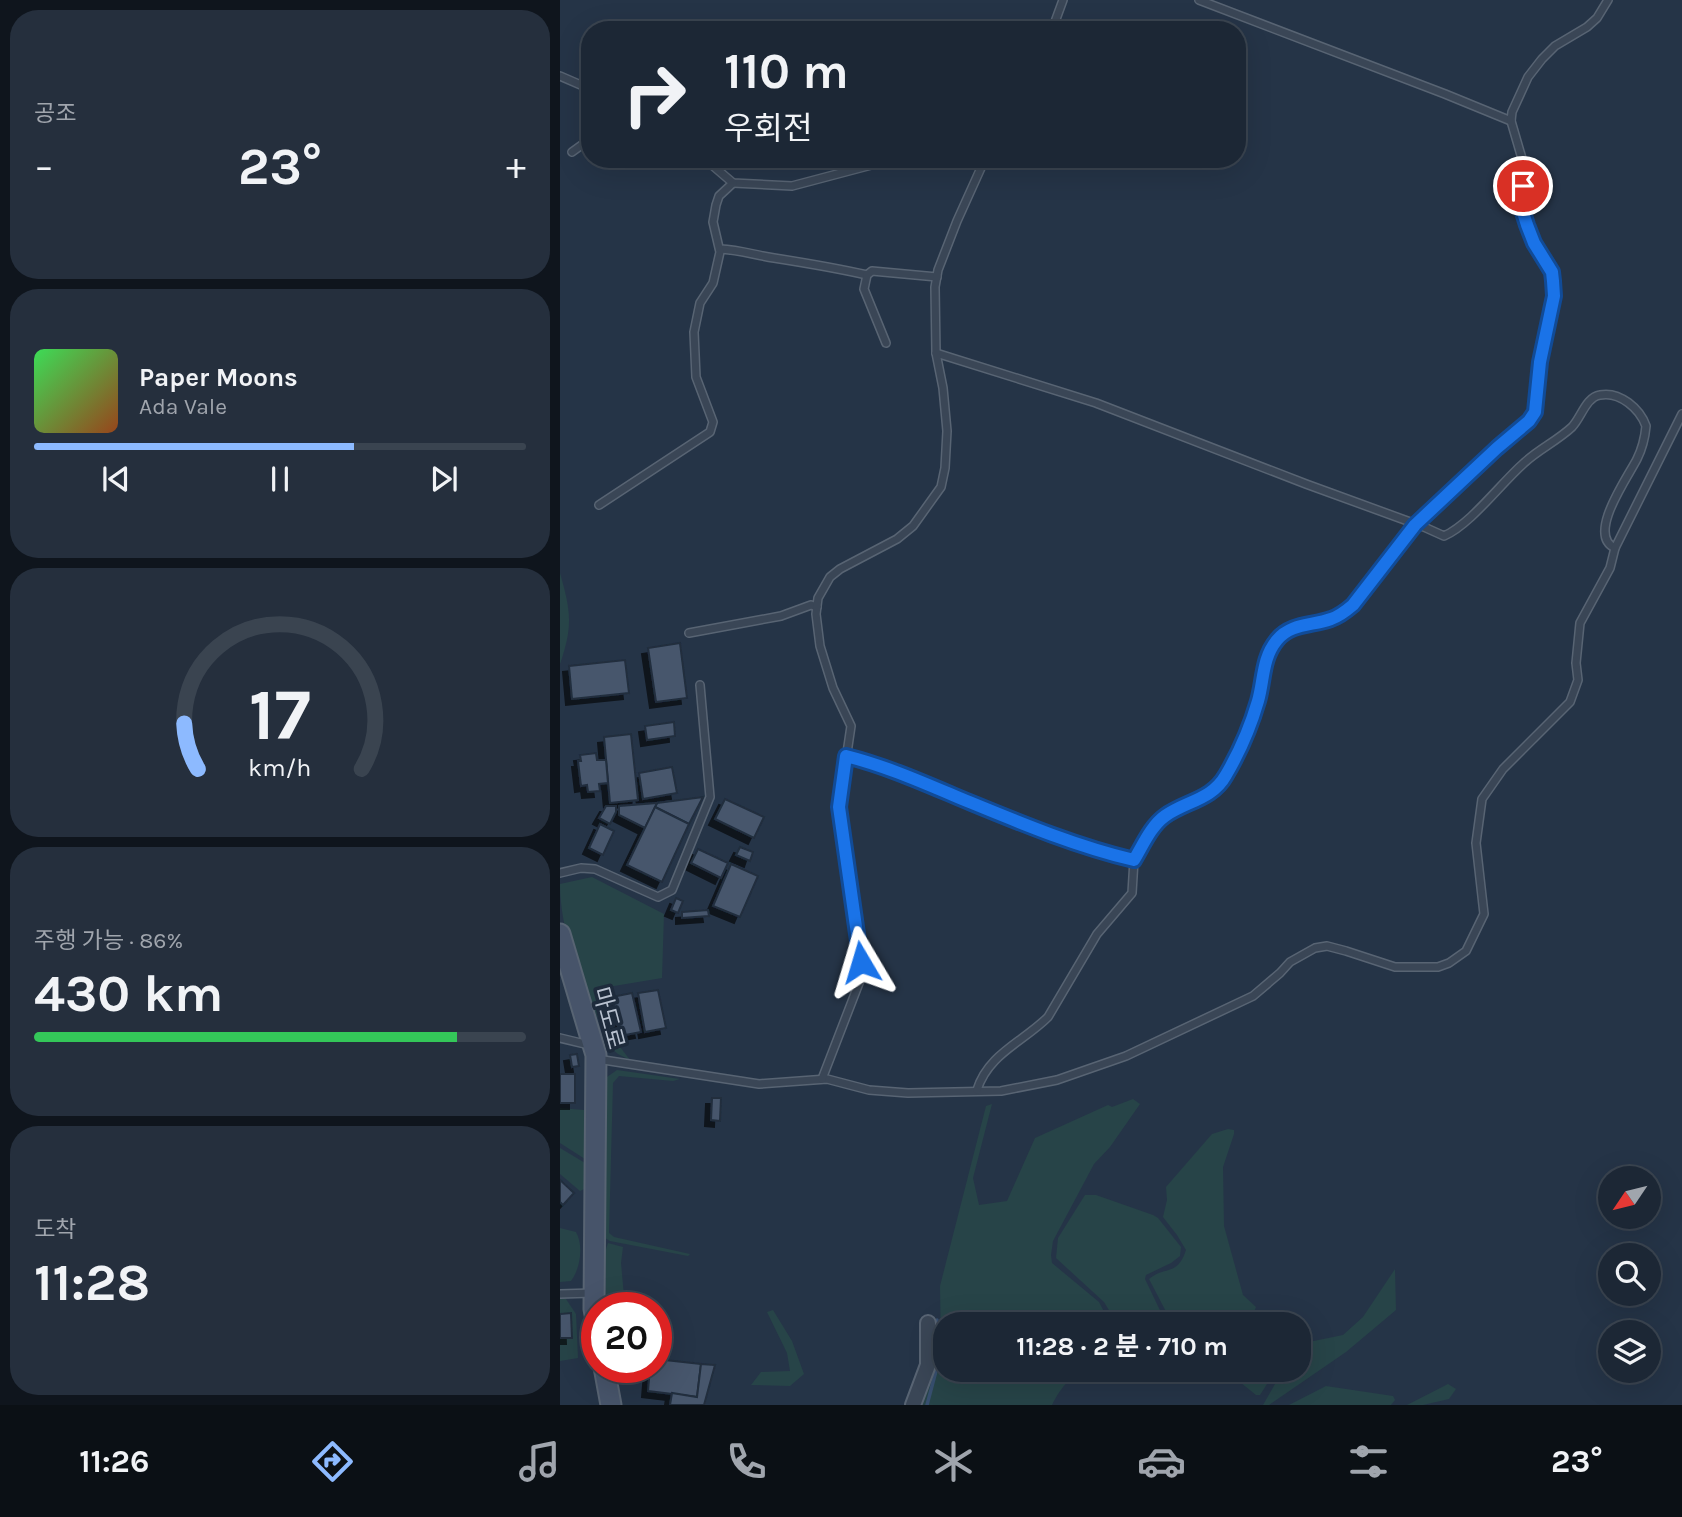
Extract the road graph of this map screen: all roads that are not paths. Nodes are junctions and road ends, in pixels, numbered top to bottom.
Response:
1 (1063, 0) edge
2 (1199, 0) edge
3 (1608, 0) edge
4 (1055, 21) edge
5 (560, 76) edge
6 (581, 85) edge
7 (1511, 121) junction
8 (581, 146) edge
9 (572, 152) dead end
10 (716, 168) edge
11 (860, 168) edge
12 (981, 168) edge
13 (733, 183) junction
14 (720, 249) junction
15 (867, 275) junction
16 (937, 277) junction
17 (886, 343) dead end
18 (936, 352) junction
19 (1682, 414) edge
20 (599, 505) dead end
21 (1415, 525) junction
22 (1615, 548) junction
23 (817, 607) junction
24 (689, 633) dead end
25 (701, 685) dead end
26 (846, 756) junction
27 (1134, 860) junction
28 (560, 873) edge
29 (560, 934) edge
30 (560, 1038) edge
31 (595, 1052) junction
32 (822, 1079) junction
33 (977, 1090) junction
34 (594, 1292) edge
35 (581, 1293) edge
36 (560, 1294) edge
37 (928, 1323) dead end
38 (607, 1383) edge
39 (611, 1405) edge
40 (913, 1405) edge

1 - 4 lane
2 - 7 lane
3 - 7 lane
5 - 6 lane
7 - 21 lane
8 - 9 lane
10 - 13 lane
11 - 13 lane
12 - 16 lane
13 - 14 lane
14 - 15 lane
14 - 20 lane
15 - 16 lane
15 - 17 lane
16 - 18 lane
18 - 21 lane
18 - 23 lane
19 - 22 lane
21 - 22 lane
21 - 27 lane
22 - 33 lane
23 - 24 lane
23 - 26 lane
25 - 28 lane
26 - 27 lane
26 - 32 lane
27 - 33 lane
29 - 31 main road, 마도로
30 - 31 lane
31 - 32 lane
31 - 34 main road, 마도로
32 - 33 lane
35 - 36 lane
37 - 40 street
38 - 39 main road

